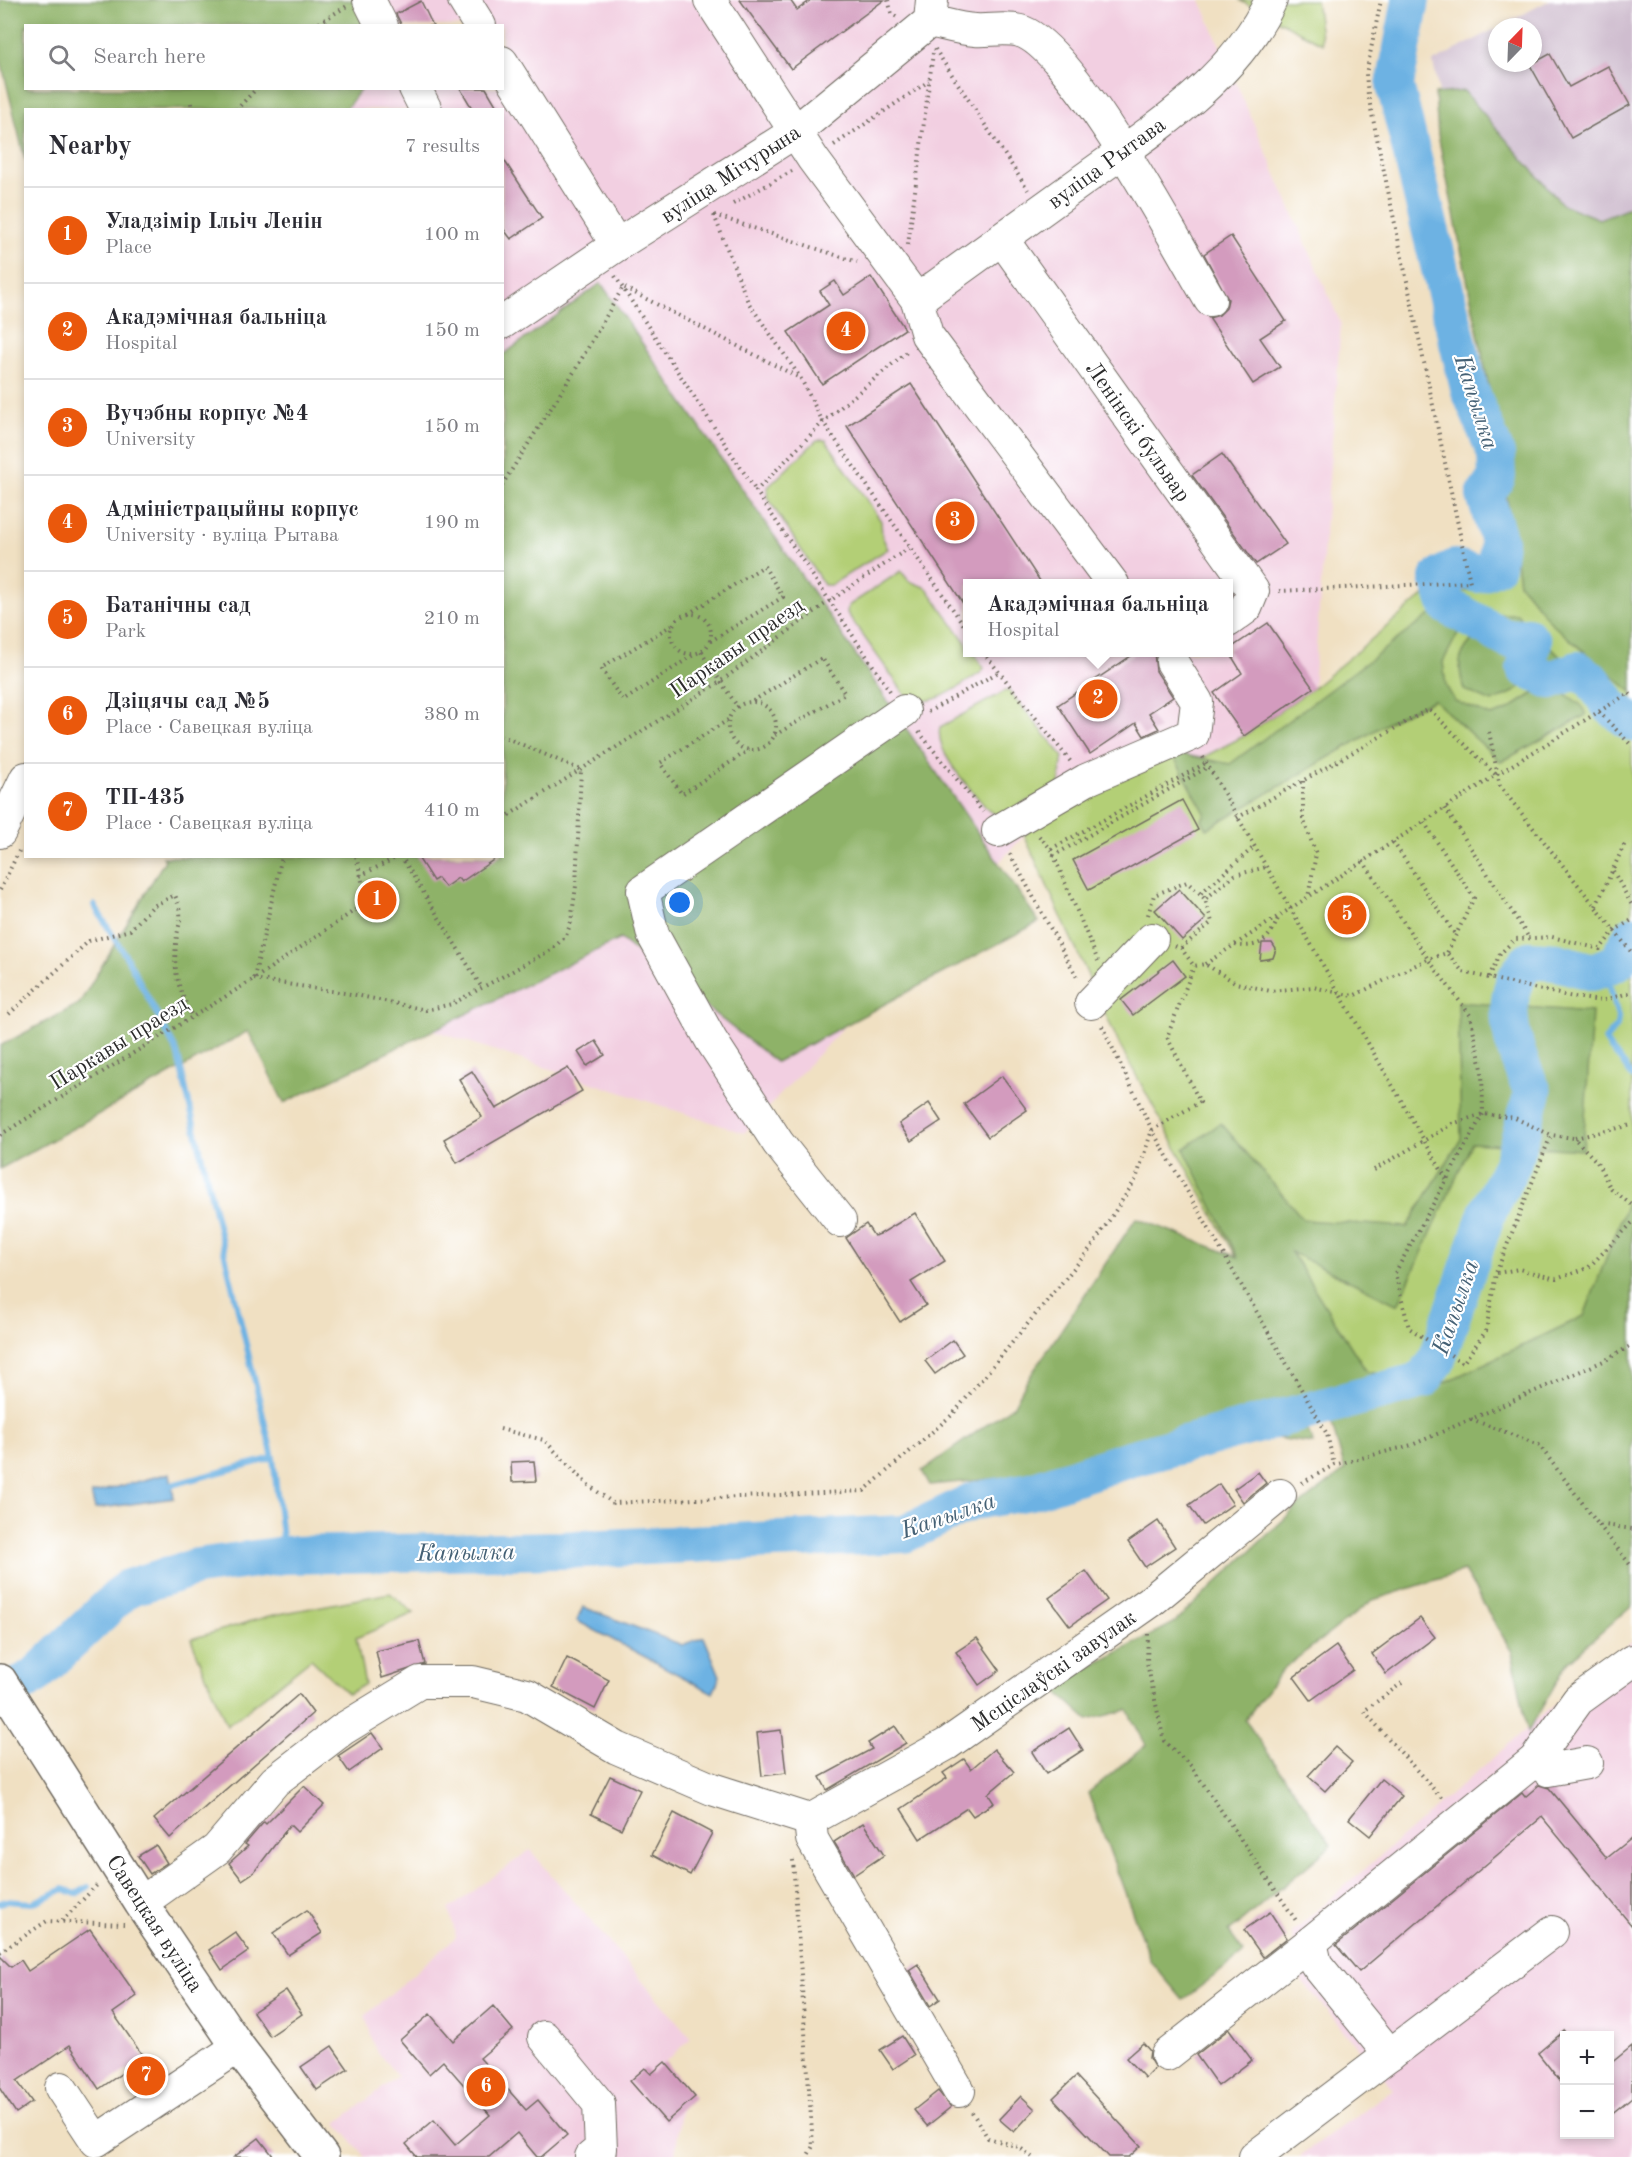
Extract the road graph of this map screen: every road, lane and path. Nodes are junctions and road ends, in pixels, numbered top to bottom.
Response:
1 (464, 0) edge
2 (710, 0) edge
3 (1271, 0) edge
4 (1382, 0) edge
5 (359, 3) edge
6 (931, 11) edge
7 (318, 24) edge
8 (380, 24) edge
9 (479, 24) edge
10 (504, 66) edge
11 (929, 81) junction
12 (255, 90) edge
13 (416, 90) edge
14 (191, 103) dead end
15 (192, 108) edge
16 (238, 108) edge
17 (425, 108) edge
18 (795, 132) junction
19 (1123, 151) junction
20 (813, 159) junction
21 (1041, 210) junction
22 (714, 215) junction
23 (704, 221) dead end
24 (1002, 239) junction
25 (609, 251) junction
26 (889, 264) junction
27 (623, 287) junction
28 (917, 300) junction
29 (1210, 300) dead end
30 (504, 322) edge
31 (927, 335) junction
32 (800, 377) junction
33 (823, 422) junction
34 (504, 482) edge
35 (756, 491) junction
36 (909, 548) junction
37 (1109, 579) edge
38 (1253, 591) junction
39 (828, 602) junction
40 (688, 614) junction
41 (1233, 617) edge
42 (963, 624) edge
43 (672, 625) junction
44 (709, 642) junction
45 (701, 652) junction
46 (695, 654) junction
47 (986, 657) edge
48 (1174, 657) edge
49 (997, 673) junction
50 (721, 681) junction
51 (1632, 696) edge
52 (753, 701) junction
53 (738, 706) junction
54 (1599, 712) junction
55 (907, 716) junction
56 (728, 720) junction
57 (1489, 732) dead end
58 (1193, 734) junction
59 (775, 735) junction
60 (504, 737) edge
61 (1632, 746) edge
62 (749, 750) junction
63 (1207, 765) junction
64 (581, 770) junction
65 (1496, 775) junction
66 (1086, 780) junction
67 (1303, 780) junction
68 (24, 786) edge
69 (1445, 808) junction
70 (509, 815) dead end
71 (1237, 818) junction
72 (1424, 822) junction
73 (1011, 823) junction
74 (10, 840) edge
75 (1393, 842) junction
76 (1624, 843) dead end
77 (1254, 847) junction
78 (1051, 849) junction
79 (1053, 856) junction
80 (282, 858) edge
81 (356, 858) edge
82 (396, 858) edge
83 (401, 858) edge
84 (1363, 861) junction
85 (1266, 867) junction
86 (1613, 872) junction
87 (360, 876) junction
88 (0, 890) edge
89 (1201, 893) junction
90 (1308, 897) junction
91 (1205, 899) junction
92 (1632, 905) edge
93 (1596, 906) junction
94 (1290, 909) junction
95 (1279, 916) junction
96 (1632, 920) edge
97 (1615, 930) junction
98 (1457, 936) junction
99 (1529, 938) junction
100 (1167, 943) junction
101 (1234, 945) junction
102 (1447, 953) junction
103 (1632, 953) edge
104 (1428, 959) junction
105 (1205, 964) junction
106 (1194, 966) junction
107 (1489, 977) junction
108 (254, 979) junction
109 (482, 988) junction
110 (1632, 992) edge
111 (1341, 993) junction
112 (1100, 994) junction
113 (9, 1014) dead end
114 (192, 1016) junction
115 (1483, 1114) junction
116 (1632, 1125) edge
117 (1152, 1130) junction
118 (0, 1135) edge
119 (1551, 1135) junction
120 (1574, 1138) junction
121 (1425, 1141) junction
122 (1374, 1170) dead end
123 (1448, 1180) junction
124 (1632, 1205) edge
125 (840, 1221) dead end
126 (1632, 1223) edge
127 (1496, 1273) junction
128 (1632, 1345) edge
129 (1471, 1419) junction
130 (500, 1429) dead end
131 (1334, 1465) junction
132 (1280, 1495) joint
133 (1598, 1524) junction
134 (1632, 1529) edge
135 (1632, 1567) edge
136 (1150, 1602) junction
137 (1632, 1662) edge
138 (0, 1681) edge
139 (1402, 1683) dead end
140 (1534, 1760) junction
141 (1587, 1763) dead end
142 (800, 1817) junction
143 (1461, 1820) junction
144 (98, 1884) dead end
145 (133, 1913) junction
146 (62, 1921) junction
147 (1552, 1932) dead end
148 (1311, 1942) junction
149 (0, 1952) edge
150 (544, 2037) dead end
151 (238, 2047) junction
152 (1167, 2055) dead end
153 (1390, 2055) junction
154 (61, 2088) dead end
155 (959, 2091) joint
156 (322, 2157) edge
157 (591, 2157) edge
158 (807, 2157) edge
159 (1032, 2157) edge
160 (1255, 2157) edge

1 - 9 street
2 - 18 street
3 - 19 street, вуліца Рытава
4 - 38 path
5 - 7 path
5 - 8 street
6 - 18 street, вуліца Мічурына
6 - 19 street
10 - 25 street
11 - 20 path
11 - 21 path
11 - 26 path
12 - 16 path
13 - 17 street
14 - 15 path
18 - 20 street
18 - 25 street, вуліца Мічурына
19 - 21 street, вуліца Рытава
19 - 29 street
20 - 22 path
20 - 26 street
21 - 24 street, вуліца Рытава
22 - 23 path
22 - 26 path
22 - 32 path
24 - 28 street, вуліца Рытава
24 - 38 street, Ленінскі бульвар
25 - 27 path
25 - 30 street, вуліца Мічурына
26 - 28 street
27 - 32 path
27 - 34 path
27 - 35 path
28 - 31 street
31 - 33 path
31 - 37 street
32 - 33 path
33 - 35 path
33 - 36 path
35 - 39 path
36 - 39 path, Паркавы праезд
36 - 42 path
38 - 41 street
39 - 50 path, Паркавы праезд
39 - 55 path
40 - 43 path
40 - 44 path
40 - 44 path
43 - 46 path
43 - 46 path
44 - 45 path
45 - 46 path
45 - 50 path
47 - 49 path
48 - 58 street
49 - 55 path
49 - 66 path
50 - 53 path
50 - 64 path, Паркавы праезд
51 - 54 path
52 - 53 path
52 - 59 path
52 - 59 path
53 - 56 path
54 - 61 path
54 - 65 path
55 - 73 path
55 - 125 street
56 - 62 path
56 - 62 path
57 - 65 path
58 - 63 path
58 - 66 street
59 - 62 path
60 - 64 path
63 - 71 path
63 - 78 path
63 - 79 path
64 - 70 path, Паркавы праезд
64 - 109 path
65 - 67 path
65 - 69 path
65 - 93 path
66 - 73 street
67 - 71 path
67 - 90 path
68 - 74 street
69 - 72 path
69 - 99 path
71 - 77 path
72 - 75 path
72 - 98 path
73 - 78 path
73 - 112 path
74 - 88 path
75 - 84 path
75 - 98 path
76 - 86 path
77 - 85 path
77 - 89 path
78 - 79 path
79 - 112 path
80 - 108 path
81 - 87 path
82 - 87 path
83 - 109 path
84 - 90 path
84 - 104 path
85 - 91 path
85 - 94 path
86 - 92 path
86 - 93 path
87 - 108 path, Паркавы праезд
89 - 91 path
89 - 100 path
90 - 94 path
91 - 100 path
93 - 97 path
94 - 95 path
94 - 111 path
95 - 101 path
95 - 101 path
96 - 97 path
97 - 99 path
97 - 103 path
98 - 102 path
99 - 107 path
100 - 106 path
100 - 112 street
101 - 105 path
102 - 104 path
102 - 107 path
104 - 111 path
104 - 115 path
105 - 106 path
105 - 111 path
106 - 117 path
107 - 110 path
108 - 109 path
108 - 114 path, Паркавы праезд
111 - 121 path
112 - 117 path
113 - 114 path
114 - 118 path, Паркавы праезд
115 - 119 path
115 - 121 path
115 - 123 path
116 - 120 path
117 - 130 path
117 - 131 path
119 - 120 path
119 - 127 path
120 - 124 path
121 - 122 path
121 - 123 path
123 - 127 path
126 - 127 path
128 - 129 path
129 - 131 path
129 - 133 path
131 - 132 path
132 - 136 street, Мсціслаўскі завулак
133 - 134 path
133 - 135 path
136 - 142 street, Мсціслаўскі завулак
136 - 148 path
137 - 140 street
138 - 145 main road, Савецкая вуліца
139 - 143 path
140 - 141 street
140 - 143 street
142 - 145 street
142 - 155 street
142 - 158 path
143 - 148 street
144 - 146 path
145 - 146 path
145 - 151 main road, Савецкая вуліца
146 - 149 path
147 - 153 street
148 - 152 street
148 - 153 street
150 - 157 street
151 - 154 street
151 - 156 main road, Савецкая вуліца
153 - 160 street
155 - 159 path

